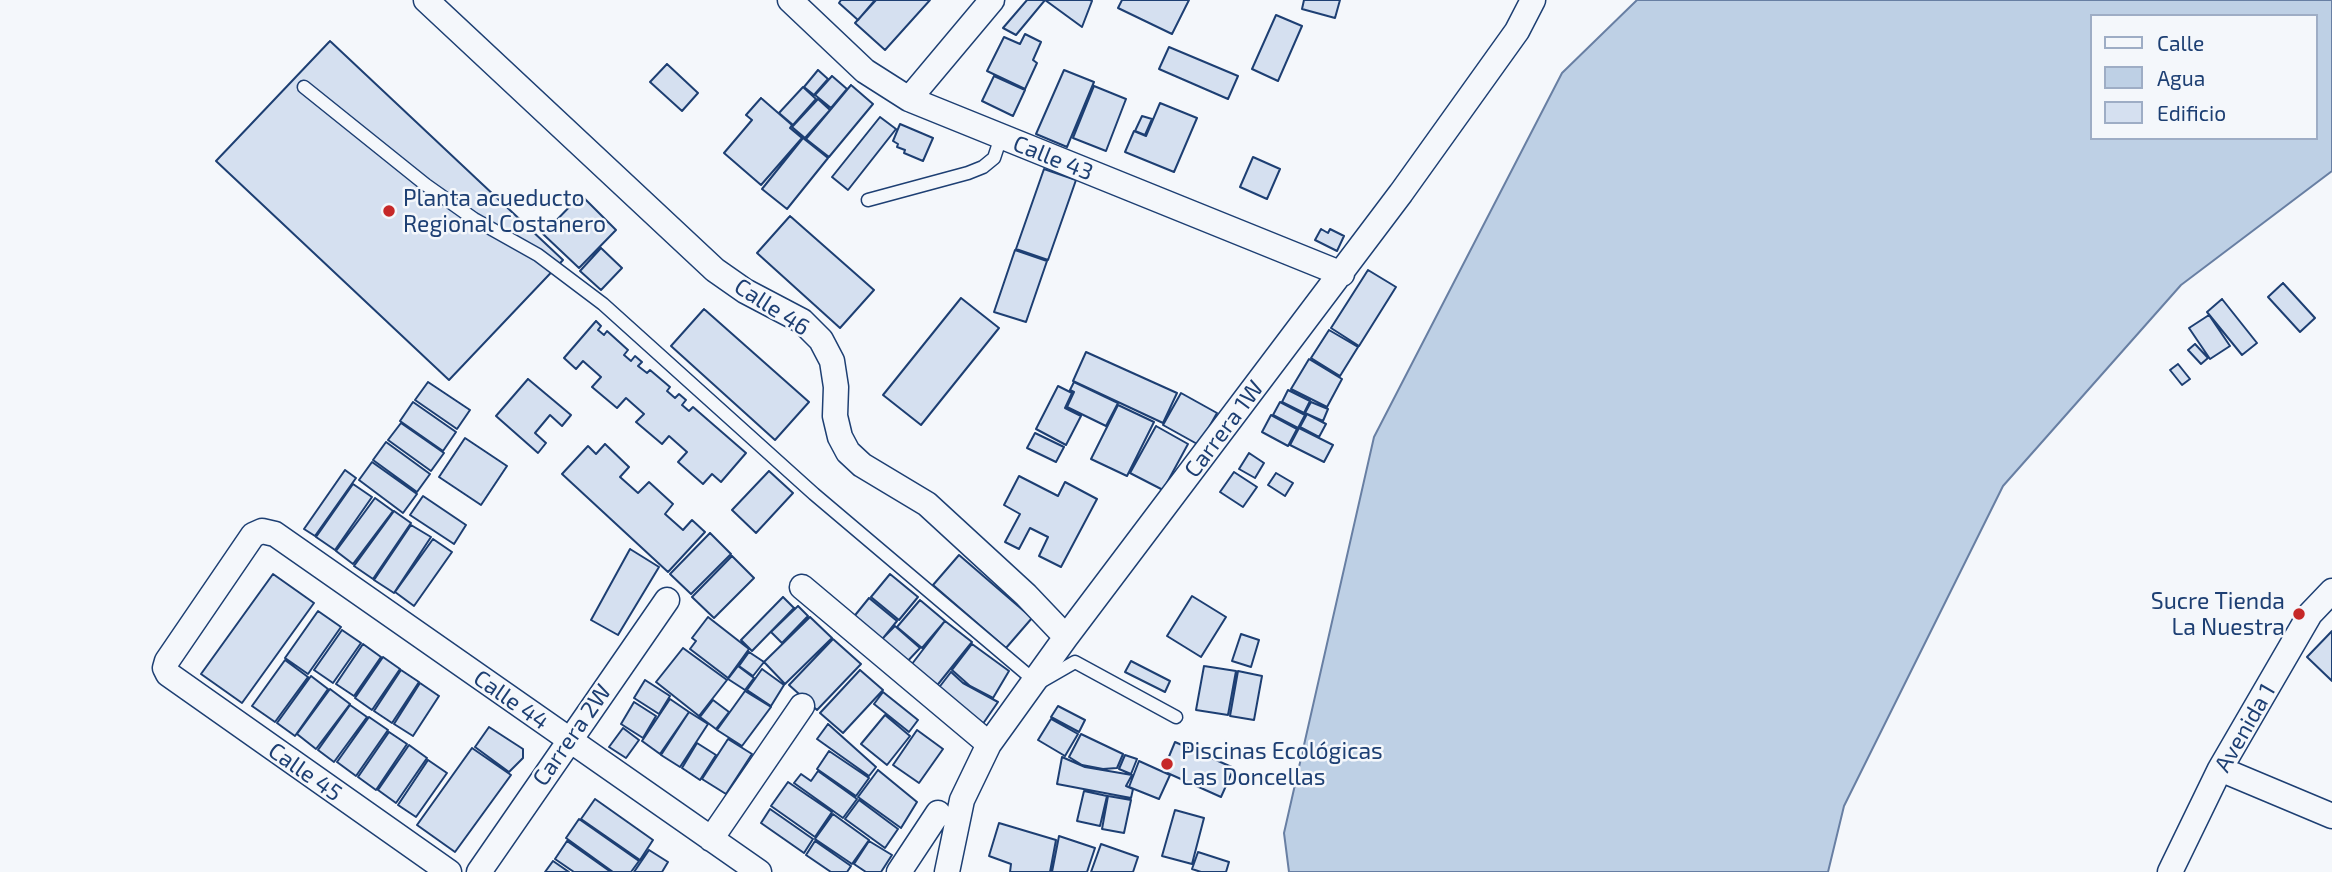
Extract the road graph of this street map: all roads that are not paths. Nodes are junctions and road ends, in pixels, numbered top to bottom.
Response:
1 (426, 0) edge
2 (790, 0) edge
3 (992, 0) edge
4 (1533, 0) edge
5 (303, 87) dead end
6 (909, 99) junction
7 (1001, 137) junction
8 (868, 200) dead end
9 (1342, 274) junction
10 (802, 587) dead end
11 (2332, 592) edge
12 (667, 600) dead end
13 (1066, 637) junction
14 (165, 668) joint
15 (1033, 684) junction
16 (802, 706) dead end
17 (1176, 717) dead end
18 (568, 740) junction
19 (989, 744) junction
20 (2220, 769) junction
21 (938, 813) dead end
22 (2332, 816) edge
23 (711, 839) junction
24 (449, 872) edge
25 (479, 872) edge
26 (759, 872) edge
27 (899, 872) edge
28 (947, 872) edge
29 (2170, 872) edge

1 - 13 street, Calle 46
2 - 6 street, Calle 43
3 - 6 street
4 - 9 street, Carrera 1W
5 - 15 lane
6 - 7 street, Calle 43
7 - 8 lane
7 - 9 street, Calle 43
9 - 13 street, Carrera 1W
10 - 19 street
11 - 20 street, Avenida 1
12 - 18 street, Carrera 2W
13 - 15 street, Carrera 1W
14 - 18 street, Calle 44
14 - 24 street, Calle 45
15 - 17 lane
15 - 19 street, Carrera 1W
16 - 23 street
18 - 23 street, Calle 44
18 - 25 street, Carrera 2W
19 - 28 street, Carrera 1W
20 - 22 street
20 - 29 street, Avenida 1
21 - 27 street
23 - 26 street, Calle 44

